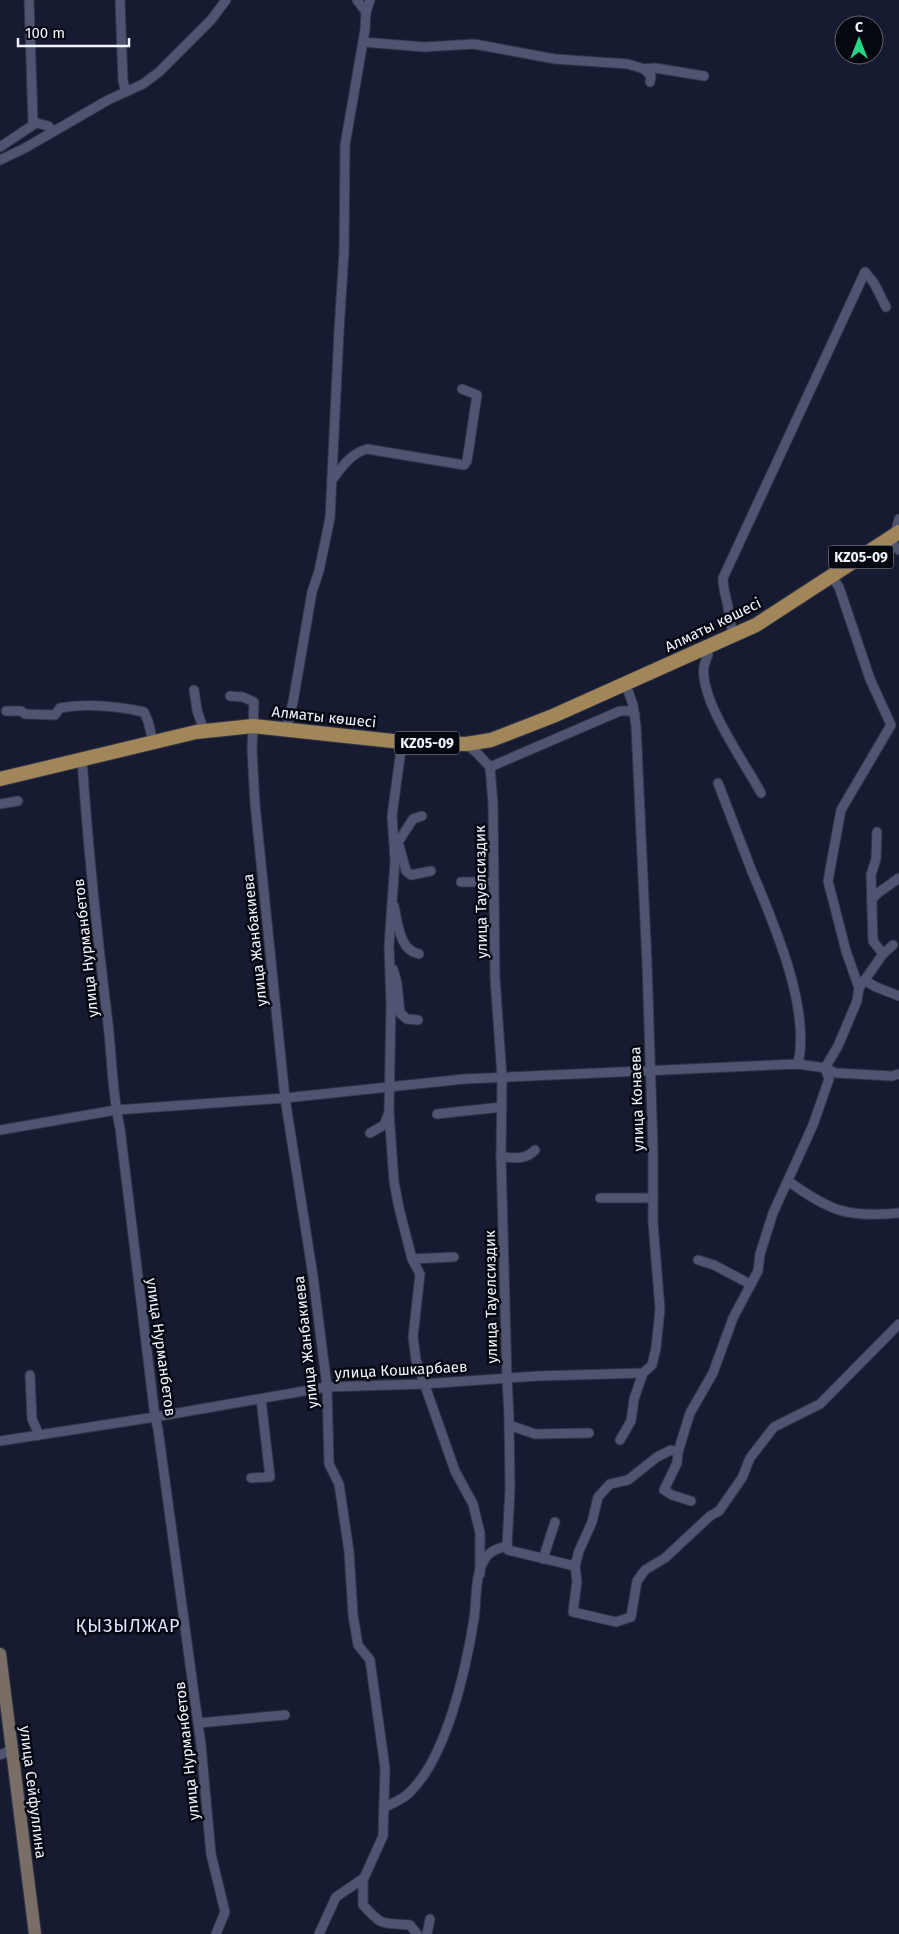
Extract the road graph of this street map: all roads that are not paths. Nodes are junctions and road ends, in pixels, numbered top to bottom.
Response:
1 (29, 0) edge
2 (120, 0) edge
3 (226, 0) edge
4 (358, 0) edge
5 (370, 0) edge
6 (366, 12) junction
7 (363, 42) junction
8 (644, 69) junction
9 (704, 76) dead end
10 (650, 82) dead end
11 (126, 92) junction
12 (36, 123) junction
13 (53, 131) junction
14 (0, 147) edge
15 (0, 160) edge
16 (886, 307) dead end
17 (462, 390) dead end
18 (332, 480) junction
19 (899, 519) edge
20 (894, 535) edge
21 (899, 550) edge
22 (827, 579) junction
23 (734, 635) junction
24 (706, 649) junction
25 (626, 685) junction
26 (194, 690) dead end
27 (230, 696) dead end
28 (6, 711) dead end
29 (635, 715) junction
30 (895, 725) edge
31 (253, 726) junction
32 (286, 730) junction
33 (204, 731) junction
34 (153, 742) junction
35 (402, 742) junction
36 (466, 744) junction
37 (82, 759) junction
38 (490, 768) junction
39 (0, 779) edge
40 (718, 783) dead end
41 (761, 793) dead end
42 (18, 801) dead end
43 (0, 804) edge
44 (422, 816) dead end
45 (877, 832) dead end
46 (394, 844) junction
47 (430, 871) dead end
48 (899, 878) edge
49 (462, 882) dead end
50 (494, 882) junction
51 (393, 891) junction
52 (872, 900) junction
53 (893, 945) dead end
54 (419, 954) dead end
55 (884, 954) junction
56 (390, 959) junction
57 (862, 984) junction
58 (899, 996) edge
59 (418, 1020) dead end
60 (798, 1064) junction
61 (825, 1068) junction
62 (650, 1071) junction
63 (899, 1074) edge
64 (502, 1077) junction
65 (391, 1087) junction
66 (285, 1098) junction
67 (502, 1107) junction
68 (116, 1110) junction
69 (389, 1112) junction
70 (437, 1114) dead end
71 (0, 1130) edge
72 (370, 1133) dead end
73 (535, 1150) dead end
74 (502, 1158) junction
75 (788, 1181) junction
76 (600, 1198) dead end
77 (653, 1198) junction
78 (899, 1213) edge
79 (454, 1257) dead end
80 (412, 1259) junction
81 (698, 1260) dead end
82 (750, 1284) junction
83 (899, 1324) edge
84 (643, 1373) junction
85 (30, 1376) dead end
86 (507, 1378) junction
87 (423, 1384) junction
88 (327, 1387) junction
89 (261, 1398) junction
90 (155, 1417) junction
91 (509, 1425) junction
92 (589, 1434) dead end
93 (39, 1435) junction
94 (620, 1440) dead end
95 (0, 1441) edge
96 (678, 1452) junction
97 (251, 1478) dead end
98 (691, 1500) dead end
99 (555, 1522) dead end
100 (480, 1538) junction
101 (507, 1546) junction
102 (495, 1549) junction
103 (543, 1559) junction
104 (575, 1566) junction
105 (480, 1574) junction
106 (0, 1654) edge
107 (284, 1715) dead end
108 (198, 1723) junction
109 (6, 1752) edge
110 (384, 1808) junction
111 (363, 1879) junction
112 (430, 1919) dead end
113 (321, 1931) edge
114 (35, 1934) edge
115 (216, 1934) edge
116 (417, 1934) edge
117 (427, 1934) edge

1 - 12 street
2 - 11 street
3 - 11 street
4 - 6 street
5 - 6 street
6 - 7 street
7 - 8 street
7 - 18 street
8 - 9 street
8 - 10 street
11 - 13 street
12 - 13 street
12 - 14 street
13 - 15 street
16 - 23 street
17 - 18 street
18 - 32 street
19 - 20 street
20 - 21 street
20 - 22 main road, KZ05-09
22 - 23 main road, Алматы көшесі / KZ05-09
22 - 30 street
23 - 24 main road, Алматы көшесі / KZ05-09
24 - 25 main road, Алматы көшесі / KZ05-09
24 - 41 street
25 - 29 street, улица Конаева
25 - 36 main road, Алматы көшесі / KZ05-09
26 - 33 street
27 - 31 street, улица Жанбакиева
28 - 34 street
29 - 38 street
29 - 62 street, улица Конаева
30 - 57 street
31 - 32 main road, Алматы көшесі / KZ05-09
31 - 33 main road, Алматы көшесі / KZ05-09
31 - 66 street, улица Жанбакиева
32 - 35 main road, Алматы көшесі / KZ05-09
33 - 34 main road, Алматы көшесі / KZ05-09
34 - 37 main road, Алматы көшесі / KZ05-09
35 - 36 main road, Алматы көшесі / KZ05-09
35 - 46 street
36 - 38 street
37 - 39 main road, Алматы көшесі / KZ05-09
37 - 68 street, улица Нурманбетов
38 - 50 street, улица Тауелсиздик
40 - 60 street
42 - 43 street
44 - 46 street
45 - 52 street
46 - 47 street
46 - 51 street
48 - 52 street
49 - 50 street
50 - 64 street, улица Тауелсиздик
51 - 54 street
51 - 56 street
52 - 55 street
53 - 55 street
55 - 57 street
56 - 59 street
56 - 65 street
57 - 58 street
57 - 61 street
60 - 61 street
60 - 62 street
61 - 63 street
61 - 75 street
62 - 64 street
62 - 77 street, улица Конаева
64 - 65 street
64 - 67 street, улица Тауелсиздик
65 - 66 street
65 - 69 street
66 - 68 street
66 - 88 street, улица Жанбакиева
67 - 70 street
67 - 74 street, улица Тауелсиздик
68 - 71 street
68 - 90 street, улица Нурманбетов
69 - 72 street
69 - 80 street
73 - 74 street
74 - 86 street, улица Тауелсиздик
75 - 78 street
75 - 82 street
76 - 77 street
77 - 84 street, улица Конаева
79 - 80 street
80 - 87 street
81 - 82 street
82 - 96 street
83 - 104 street
84 - 86 street
84 - 94 street, улица Конаева
85 - 93 street
86 - 87 street, улица Кошкарбаев
86 - 91 street, улица Тауелсиздик
87 - 88 street, улица Кошкарбаев
87 - 100 street
88 - 89 street, улица Кошкарбаев
88 - 110 street, улица Жанбакиева
89 - 90 street, улица Кошкарбаев
89 - 97 street
90 - 93 street, улица Кошкарбаев
90 - 108 street, улица Нурманбетов
91 - 92 street
91 - 101 street, улица Тауелсиздик
93 - 95 street, улица Кошкарбаев
96 - 98 street
96 - 104 street
99 - 103 street
100 - 102 street
100 - 105 street
101 - 102 street
101 - 103 street
102 - 105 street
103 - 104 street
105 - 110 street
106 - 109 street, улица Сейфуллина
107 - 108 street
108 - 115 street, улица Нурманбетов
109 - 114 street, улица Сейфуллина
110 - 111 street, улица Жанбакиева
111 - 113 street
111 - 116 street
112 - 117 street

